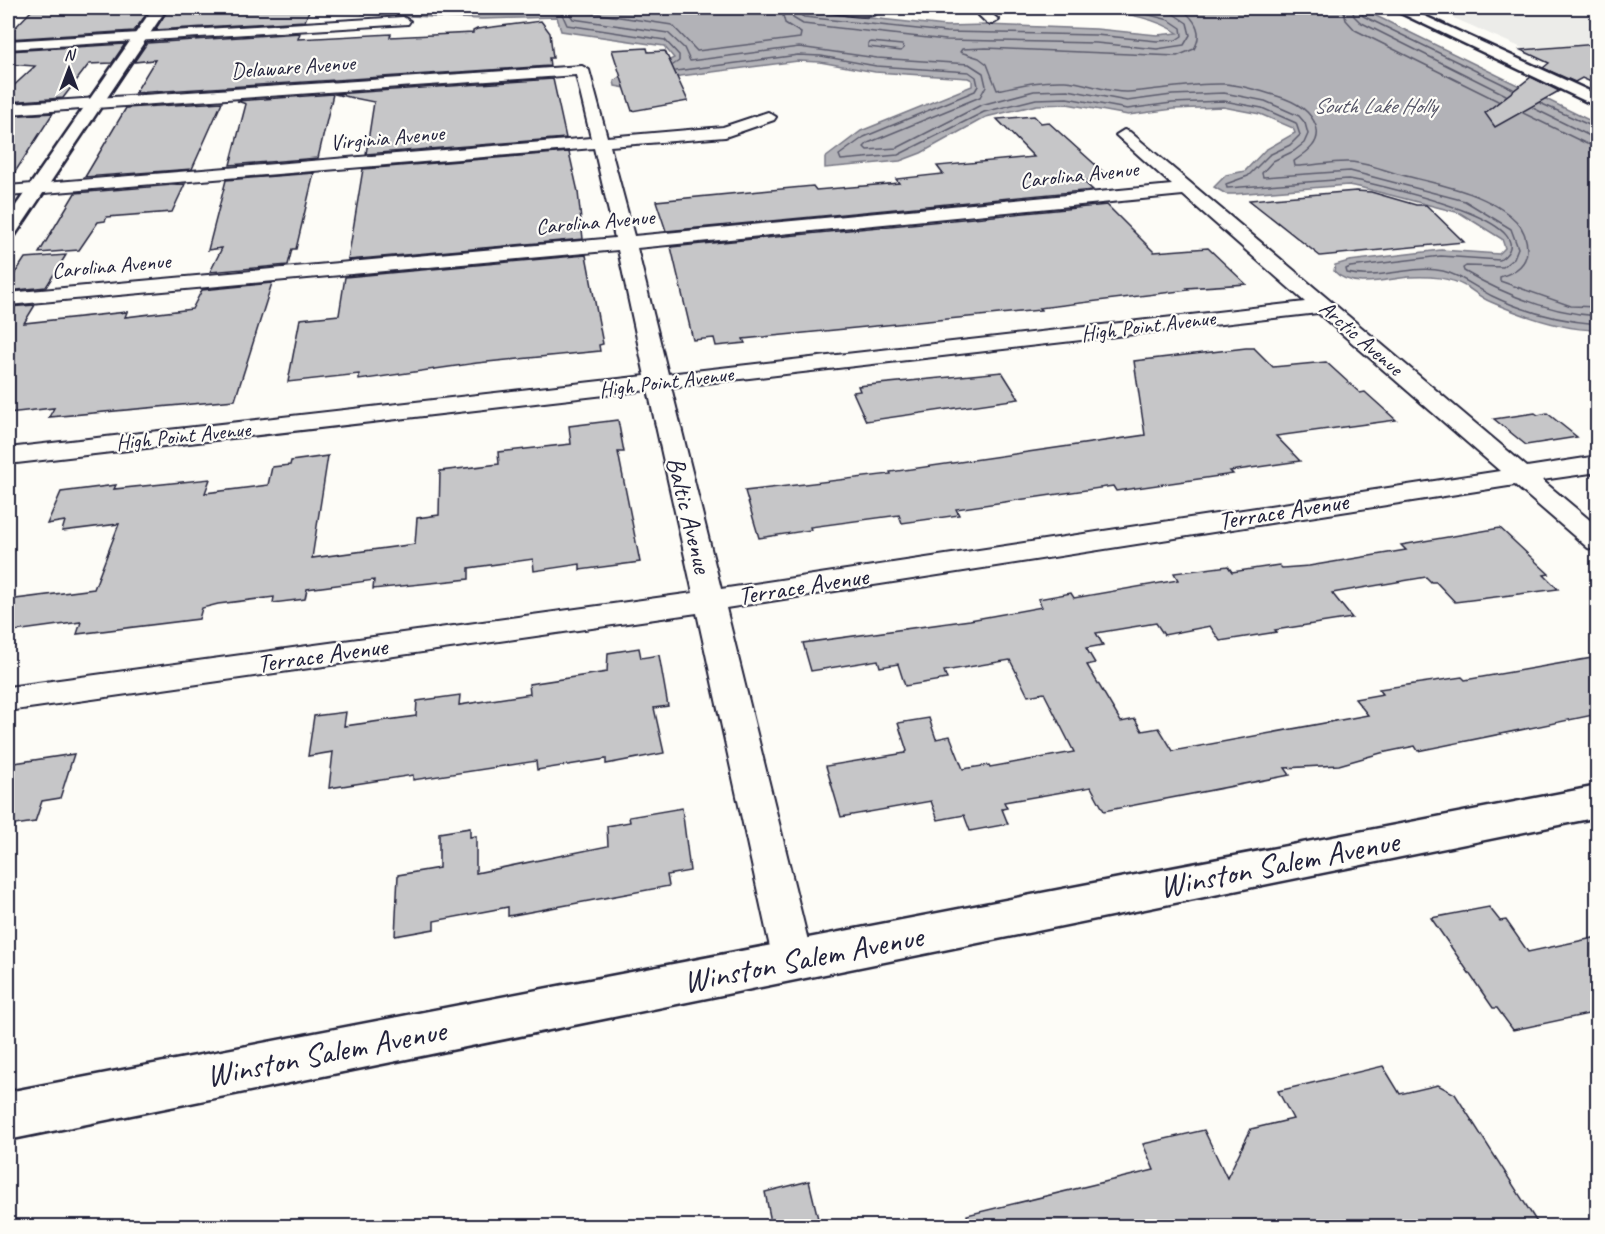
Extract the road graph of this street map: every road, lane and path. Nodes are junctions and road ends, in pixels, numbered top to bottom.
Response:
1 (160, 8) edge
2 (830, 8) edge
3 (977, 8) edge
4 (1397, 8) edge
5 (871, 14) dead end
6 (403, 21) dead end
7 (992, 21) dead end
8 (141, 37) junction
9 (8, 45) edge
10 (582, 70) joint
11 (1589, 93) edge
12 (1598, 102) edge
13 (96, 103) junction
14 (8, 109) edge
15 (768, 117) dead end
16 (1124, 135) dead end
17 (602, 143) junction
18 (38, 188) junction
19 (1187, 189) junction
20 (8, 191) edge
21 (8, 231) edge
22 (626, 243) junction
23 (8, 299) edge
24 (1323, 306) junction
25 (658, 384) junction
26 (8, 456) edge
27 (1598, 464) edge
28 (1520, 476) junction
29 (1598, 542) edge
30 (710, 601) junction
31 (8, 699) edge
32 (1598, 801) edge
33 (793, 961) junction
34 (8, 1116) edge

1 - 8 main road
2 - 5 street
3 - 7 street
4 - 11 main road
6 - 8 street
8 - 9 street
8 - 13 main road
10 - 13 street, Delaware Avenue
10 - 17 street, Baltic Avenue
11 - 12 main road
13 - 14 street, Delaware Avenue
13 - 18 main road
15 - 17 street, Virginia Avenue
16 - 19 street, Arctic Avenue
17 - 18 street, Virginia Avenue
17 - 22 street, Baltic Avenue
18 - 20 street, Virginia Avenue
18 - 21 main road
19 - 22 street, Carolina Avenue
19 - 24 street, Arctic Avenue
22 - 23 street, Carolina Avenue
22 - 25 street, Baltic Avenue
24 - 25 street, High Point Avenue
24 - 28 street, Arctic Avenue
25 - 26 street, High Point Avenue
25 - 30 street, Baltic Avenue
27 - 28 street, Terrace Avenue
28 - 29 street, Arctic Avenue
28 - 30 street, Terrace Avenue
30 - 31 street, Terrace Avenue
30 - 33 street, Baltic Avenue
32 - 33 main road, Winston Salem Avenue
33 - 34 main road, Winston Salem Avenue

